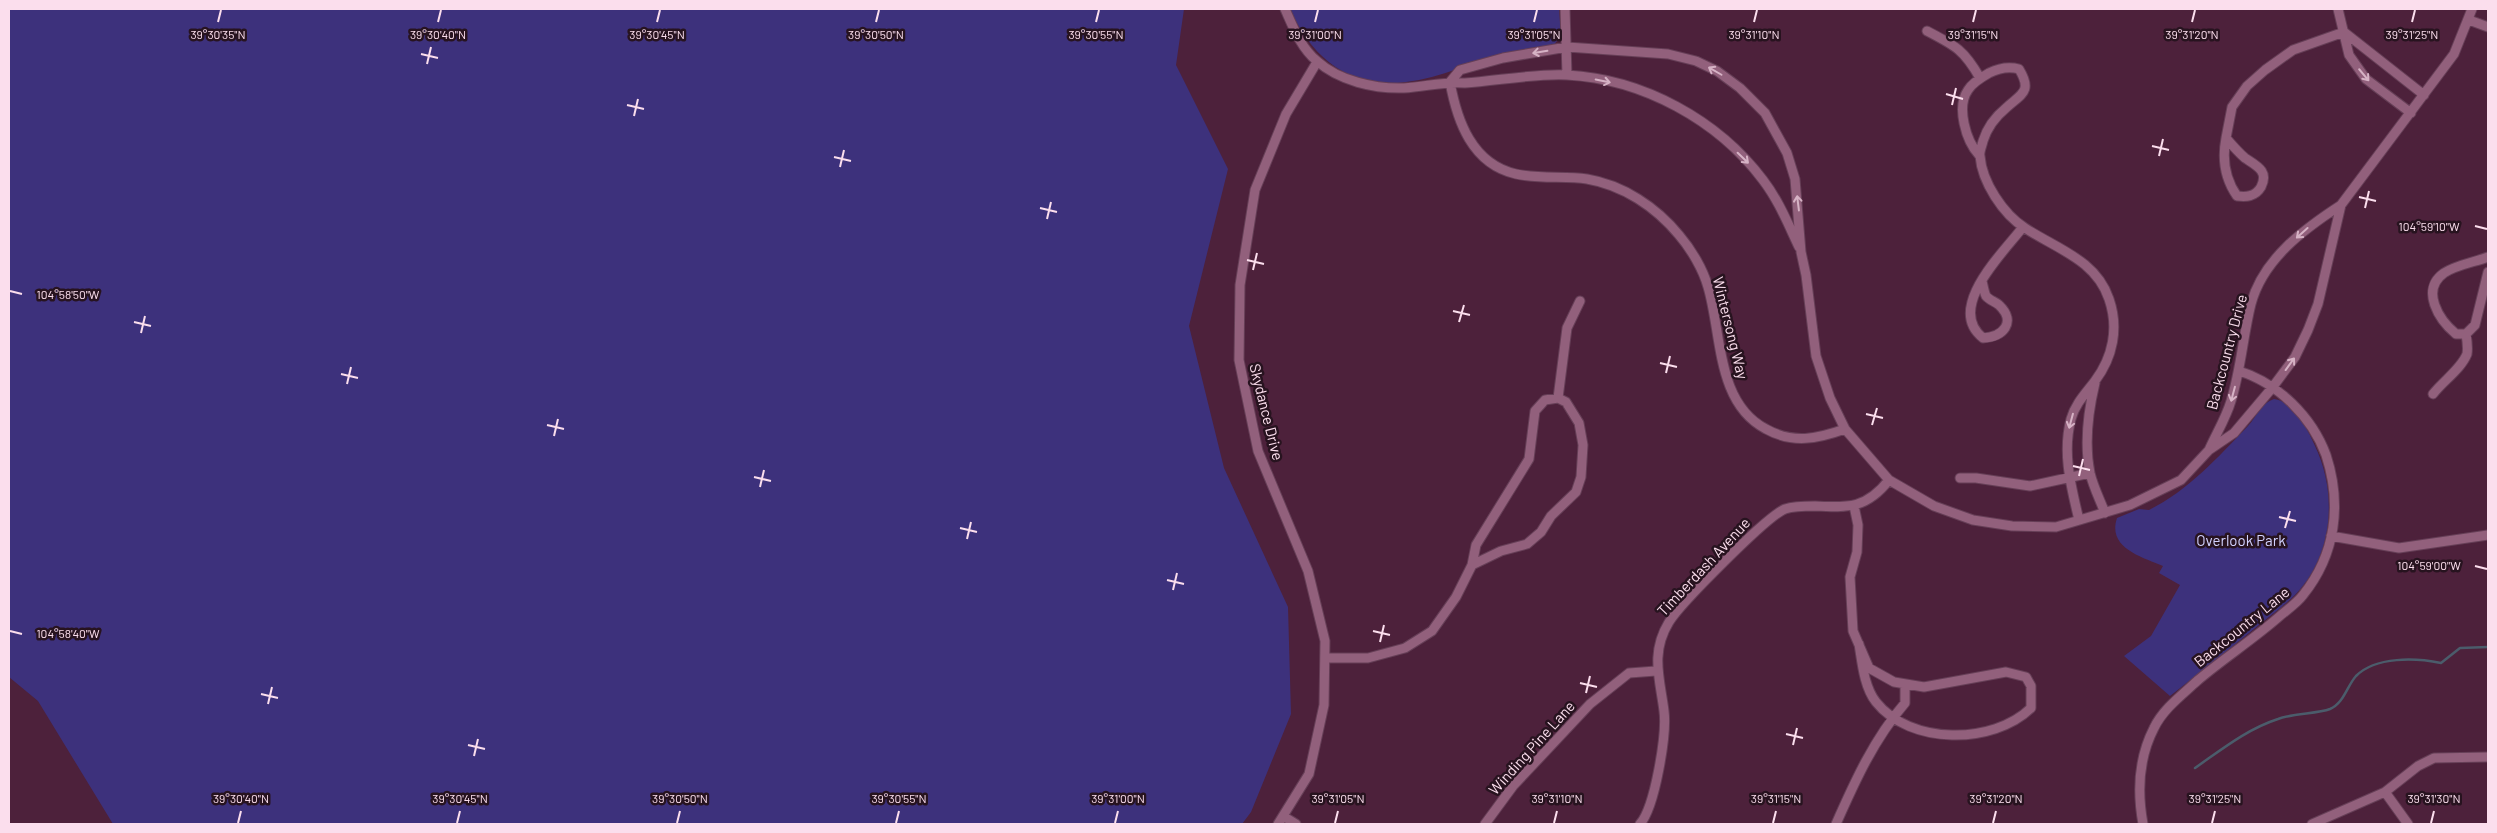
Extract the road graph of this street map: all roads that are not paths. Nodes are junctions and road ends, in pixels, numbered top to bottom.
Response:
1 (1285, 9) edge
2 (1565, 9) edge
3 (2338, 9) edge
4 (2472, 9) edge
5 (2469, 20) junction
6 (2488, 27) edge
7 (1927, 31) dead end
8 (2344, 32) junction
9 (1567, 47) junction
10 (1317, 62) junction
11 (1567, 75) junction
12 (1980, 78) junction
13 (1450, 82) junction
14 (2424, 95) junction
15 (2411, 113) junction
16 (2226, 138) junction
17 (1979, 155) junction
18 (2341, 205) junction
19 (2023, 227) junction
20 (1801, 252) junction
21 (2488, 257) edge
22 (2488, 272) edge
23 (1982, 281) junction
24 (1580, 302) dead end
25 (2486, 302) edge
26 (2466, 334) junction
27 (2239, 371) junction
28 (2096, 380) junction
29 (2272, 388) junction
30 (2433, 394) dead end
31 (1558, 398) junction
32 (1845, 428) junction
33 (2209, 450) junction
34 (2090, 473) junction
35 (1960, 478) dead end
36 (2070, 478) junction
37 (1889, 480) junction
38 (1854, 506) junction
39 (2105, 513) junction
40 (2079, 520) junction
41 (2488, 535) edge
42 (2331, 536) junction
43 (1472, 565) junction
44 (1859, 644) junction
45 (1325, 658) junction
46 (1656, 671) junction
47 (1905, 684) junction
48 (1893, 717) junction
49 (2488, 757) edge
50 (2385, 792) junction
51 (1283, 816) junction
52 (1278, 824) edge
53 (1296, 824) edge
54 (1485, 824) edge
55 (1640, 824) edge
56 (1836, 824) edge
57 (2143, 824) edge
58 (2312, 824) edge
59 (2408, 824) edge

1 - 10 street, Backcountry Drive
2 - 9 street
3 - 8 street
4 - 5 street, Backcountry Drive
5 - 6 street
5 - 14 street, Backcountry Drive
7 - 12 street
8 - 14 street
8 -> 15 street
8 - 16 street
9 - 11 street
9 -> 13 street, Backcountry Drive
20 -> 9 street, Backcountry Drive
10 - 13 street, Backcountry Drive
10 - 45 street, Skydance Drive
11 - 13 street, Backcountry Drive
11 -> 20 street, Backcountry Drive
12 - 17 street
12 - 17 street
13 - 32 street, Wintersong Way
14 - 15 street, Backcountry Drive
15 - 18 street, Backcountry Drive
16 - 16 street
17 - 19 street
18 -> 27 street, Backcountry Drive
29 -> 18 street, Backcountry Drive
19 - 23 street
19 - 28 street
20 - 32 street, Backcountry Drive
21 - 26 street
22 - 25 street
23 - 23 street
24 - 31 street
25 - 26 street
26 - 30 street
27 - 29 street, Backcountry Lane
27 -> 33 street, Backcountry Drive
28 - 34 street
28 -> 36 street
29 - 33 street, Backcountry Drive
29 - 42 street, Backcountry Lane
31 - 43 street
31 - 43 street
32 - 37 street, Backcountry Drive
33 - 39 street, Backcountry Drive
34 - 36 street
34 - 39 street
35 - 36 street
36 - 40 street
37 - 38 street, Timberdash Avenue
37 - 40 street, Backcountry Drive
38 - 44 street
38 - 46 street, Timberdash Avenue
39 - 40 street, Backcountry Drive
41 - 42 street
42 - 57 street, Backcountry Lane
43 - 45 street
44 - 47 street
44 - 48 street
45 - 51 street, Skydance Drive
46 - 54 street, Winding Pine Lane
46 - 55 street, Timberdash Avenue
47 - 48 street
47 - 48 street
48 - 56 street
49 - 50 street
50 - 58 street
50 - 59 street
51 - 52 street, Skydance Drive
51 - 53 street

